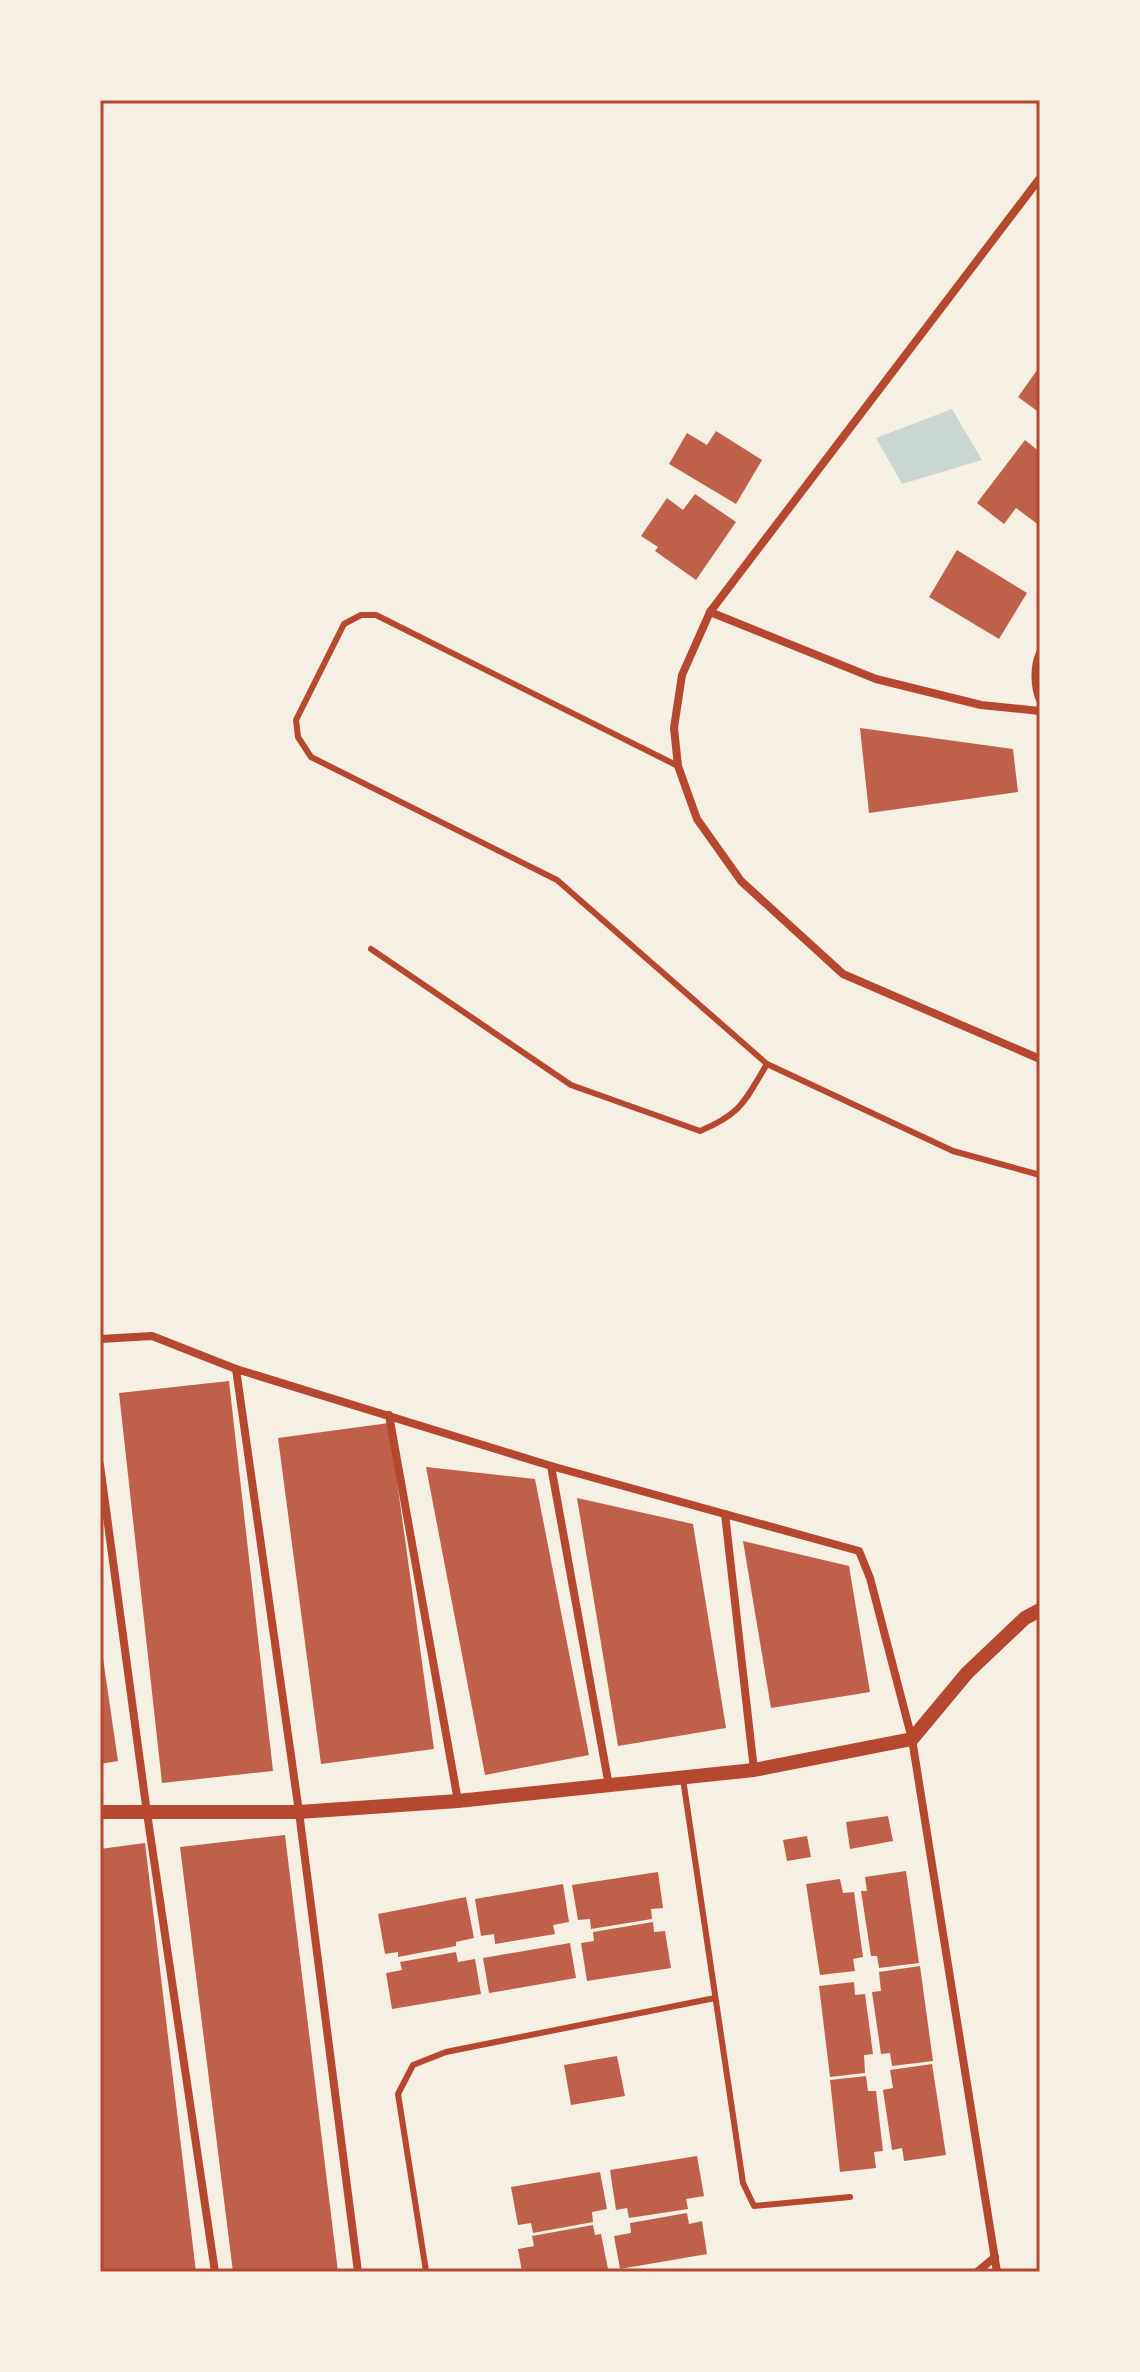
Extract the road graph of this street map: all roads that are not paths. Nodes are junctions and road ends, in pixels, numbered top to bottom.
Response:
1 (1040, 178) edge
2 (710, 612) junction
3 (1040, 653) edge
4 (1040, 700) edge
5 (1040, 711) edge
6 (678, 766) junction
7 (371, 949) dead end
8 (1040, 1059) edge
9 (767, 1064) junction
10 (1040, 1175) edge
11 (100, 1339) edge
12 (236, 1369) junction
13 (389, 1415) junction
14 (100, 1465) edge
15 (551, 1466) junction
16 (725, 1514) junction
17 (1040, 1610) edge
18 (912, 1739) junction
19 (754, 1770) junction
20 (683, 1779) junction
21 (609, 1786) junction
22 (458, 1801) junction
23 (100, 1812) edge
24 (299, 1812) junction
25 (147, 1813) junction
26 (715, 1998) junction
27 (850, 2197) dead end
28 (995, 2257) junction
29 (426, 2271) edge
30 (215, 2272) edge
31 (358, 2272) edge
32 (977, 2272) edge
33 (997, 2272) edge

1 - 2 street
2 - 5 street
2 - 6 street
3 - 4 street
6 - 8 street
6 - 9 lane
7 - 9 lane
9 - 10 lane
11 - 12 street
12 - 13 street
12 - 24 street
13 - 15 street
13 - 22 street
14 - 25 street
15 - 16 street
15 - 21 street
16 - 18 street
16 - 19 street
17 - 18 street
18 - 19 street
18 - 28 street
19 - 20 street
20 - 21 street
20 - 26 lane
21 - 22 street
22 - 24 street
23 - 25 street
24 - 25 street
24 - 31 street
25 - 30 street
26 - 27 lane
26 - 29 lane
28 - 32 street
28 - 33 street

